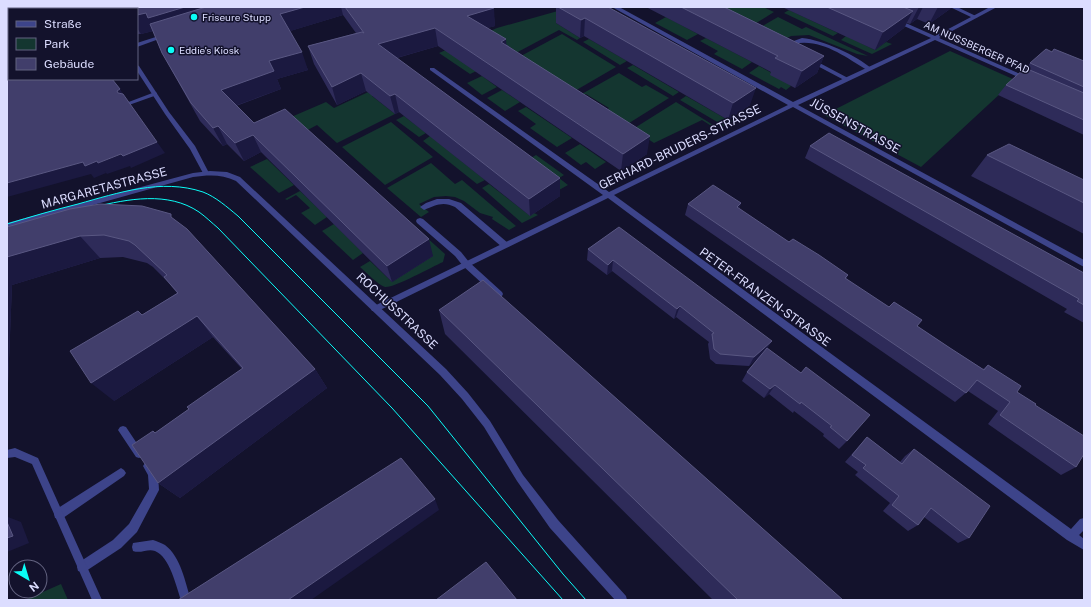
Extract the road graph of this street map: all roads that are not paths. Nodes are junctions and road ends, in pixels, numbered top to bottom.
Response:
1 (615, 7) edge
2 (953, 7) edge
3 (993, 7) edge
4 (975, 17) junction
5 (891, 19) edge
6 (172, 33) edge
7 (935, 38) junction
8 (794, 42) edge
9 (138, 45) edge
10 (805, 57) edge
11 (138, 68) edge
12 (432, 69) dead end
13 (869, 69) junction
14 (846, 79) junction
15 (1034, 82) edge
16 (155, 94) junction
17 (129, 103) edge
18 (792, 105) junction
19 (206, 173) junction
20 (606, 195) junction
21 (424, 207) dead end
22 (420, 221) dead end
23 (7, 226) edge
24 (505, 245) junction
25 (466, 264) junction
26 (1084, 264) edge
27 (505, 299) edge
28 (375, 309) junction
29 (123, 430) dead end
30 (7, 454) edge
31 (121, 473) dead end
32 (59, 514) junction
33 (1084, 523) edge
34 (1071, 536) junction
35 (1084, 545) edge
36 (137, 547) dead end
37 (82, 568) junction
38 (97, 600) edge
39 (186, 600) edge
40 (622, 600) edge

1 - 18 street, JÜSSENSTRASSE
2 - 4 street
3 - 4 street, GERHARD-BRUDERS-STRASSE
4 - 7 street, GERHARD-BRUDERS-STRASSE
5 - 7 street, AM NUSSBERGER PFAD
6 - 9 street
7 - 13 street, GERHARD-BRUDERS-STRASSE
7 - 15 street, AM NUSSBERGER PFAD
8 - 13 street
10 - 14 street
11 - 16 street
12 - 20 street, PETER-FRANZEN-STRASSE
13 - 14 street, GERHARD-BRUDERS-STRASSE
14 - 18 street, GERHARD-BRUDERS-STRASSE
16 - 17 street
16 - 19 street
18 - 20 street, GERHARD-BRUDERS-STRASSE
18 - 26 street, JÜSSENSTRASSE
19 - 23 street, MARGARETASTRASSE
19 - 28 street, ROCHUSSTRASSE
20 - 24 street, GERHARD-BRUDERS-STRASSE
20 - 34 street, PETER-FRANZEN-STRASSE
21 - 24 street
22 - 25 street
24 - 25 street, GERHARD-BRUDERS-STRASSE
25 - 27 street
25 - 28 street, GERHARD-BRUDERS-STRASSE
28 - 40 street, ROCHUSSTRASSE
29 - 37 street
30 - 32 street
31 - 32 street
32 - 37 street
33 - 34 street
34 - 35 street, PETER-FRANZEN-STRASSE
36 - 39 street
37 - 38 street

